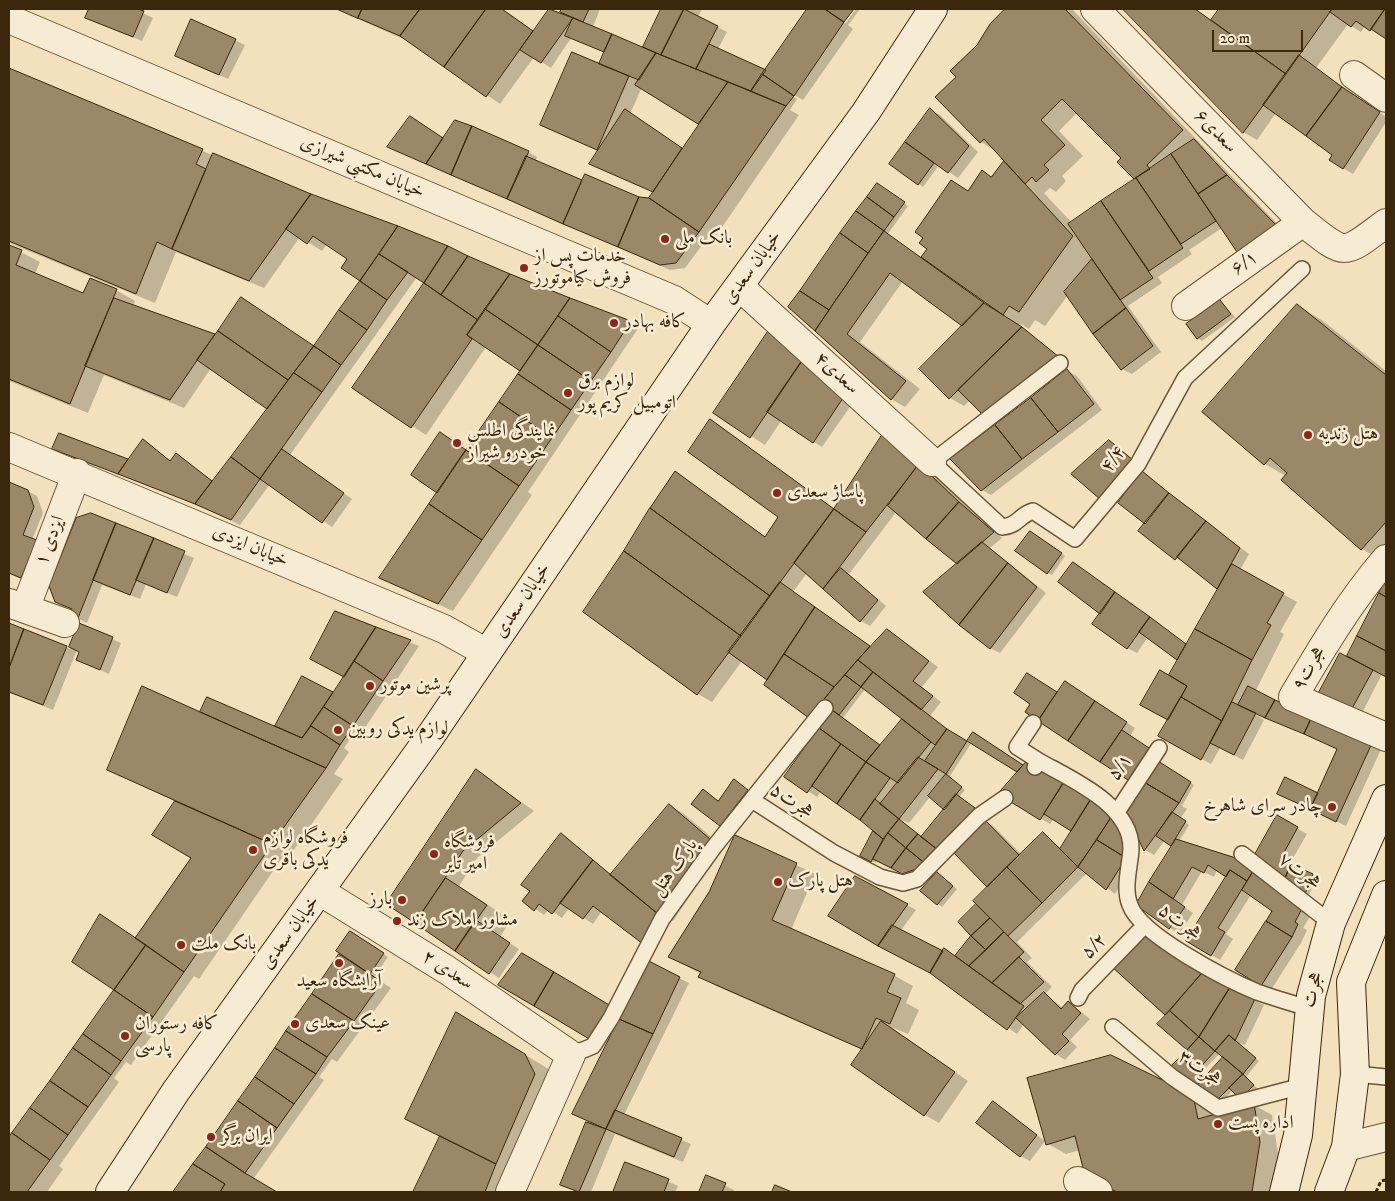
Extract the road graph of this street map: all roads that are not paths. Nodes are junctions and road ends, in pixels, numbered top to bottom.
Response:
1 (933, 9) edge
2 (1095, 9) edge
3 (9, 19) edge
4 (1354, 75) dead end
5 (1386, 98) edge
6 (1303, 222) junction
7 (1386, 224) edge
8 (1302, 269) dead end
9 (740, 287) junction
10 (1186, 306) dead end
11 (711, 324) junction
12 (1060, 363) dead end
13 (9, 447) edge
14 (932, 462) junction
15 (77, 474) junction
16 (1386, 559) edge
17 (17, 606) edge
18 (65, 623) dead end
19 (488, 653) junction
20 (825, 708) dead end
21 (1033, 723) dead end
22 (1386, 737) edge
23 (1159, 748) dead end
24 (1005, 798) dead end
25 (1386, 799) edge
26 (752, 800) junction
27 (1116, 812) junction
28 (1242, 854) dead end
29 (321, 892) junction
30 (1386, 895) edge
31 (1331, 922) junction
32 (1144, 926) junction
33 (1078, 998) dead end
34 (1308, 1008) junction
35 (1112, 1027) dead end
36 (571, 1056) junction
37 (1355, 1074) junction
38 (1386, 1077) edge
39 (1302, 1086) junction
40 (1386, 1137) edge
41 (1346, 1147) junction
42 (110, 1192) edge
43 (510, 1192) edge
44 (1284, 1192) edge
45 (1329, 1192) edge

1 - 9 street, خیابان سعدی
2 - 6 street, سعدی۶
3 - 11 street, خیابان مکتبی شیرازی
4 - 5 street
6 - 7 street, سعدی۶
6 - 10 street, ۶/۱
8 - 14 lane, ۴/۴
9 - 11 street, خیابان سعدی
9 - 14 street, سعدی۴
11 - 19 street, خیابان سعدی
12 - 14 lane
13 - 15 street, خیابان ایزدی
15 - 17 street, ایزدی ۱
15 - 19 street, خیابان ایزدی
16 - 22 street, هجرت۹
17 - 18 street
19 - 29 street, خیابان سعدی
20 - 26 lane, پارک هتل
21 - 27 lane, هجرت۵
23 - 27 lane, ۵/۱
24 - 26 lane, هجرت۵
25 - 31 street, هجرت
26 - 36 lane, پارک هتل
27 - 32 lane, هجرت۵
28 - 31 lane, هجرت۷
29 - 36 street, سعدی ۲
29 - 42 street, خیابان سعدی
30 - 37 street, هجرت
31 - 34 street, هجرت
32 - 33 lane, ۵/۲
32 - 34 lane, هجرت۵
34 - 39 street, هجرت
35 - 39 lane, هجرت۳
36 - 43 street
37 - 38 lane
37 - 41 street, هجرت
39 - 44 street, هجرت
40 - 41 street
41 - 45 street, هجرت

